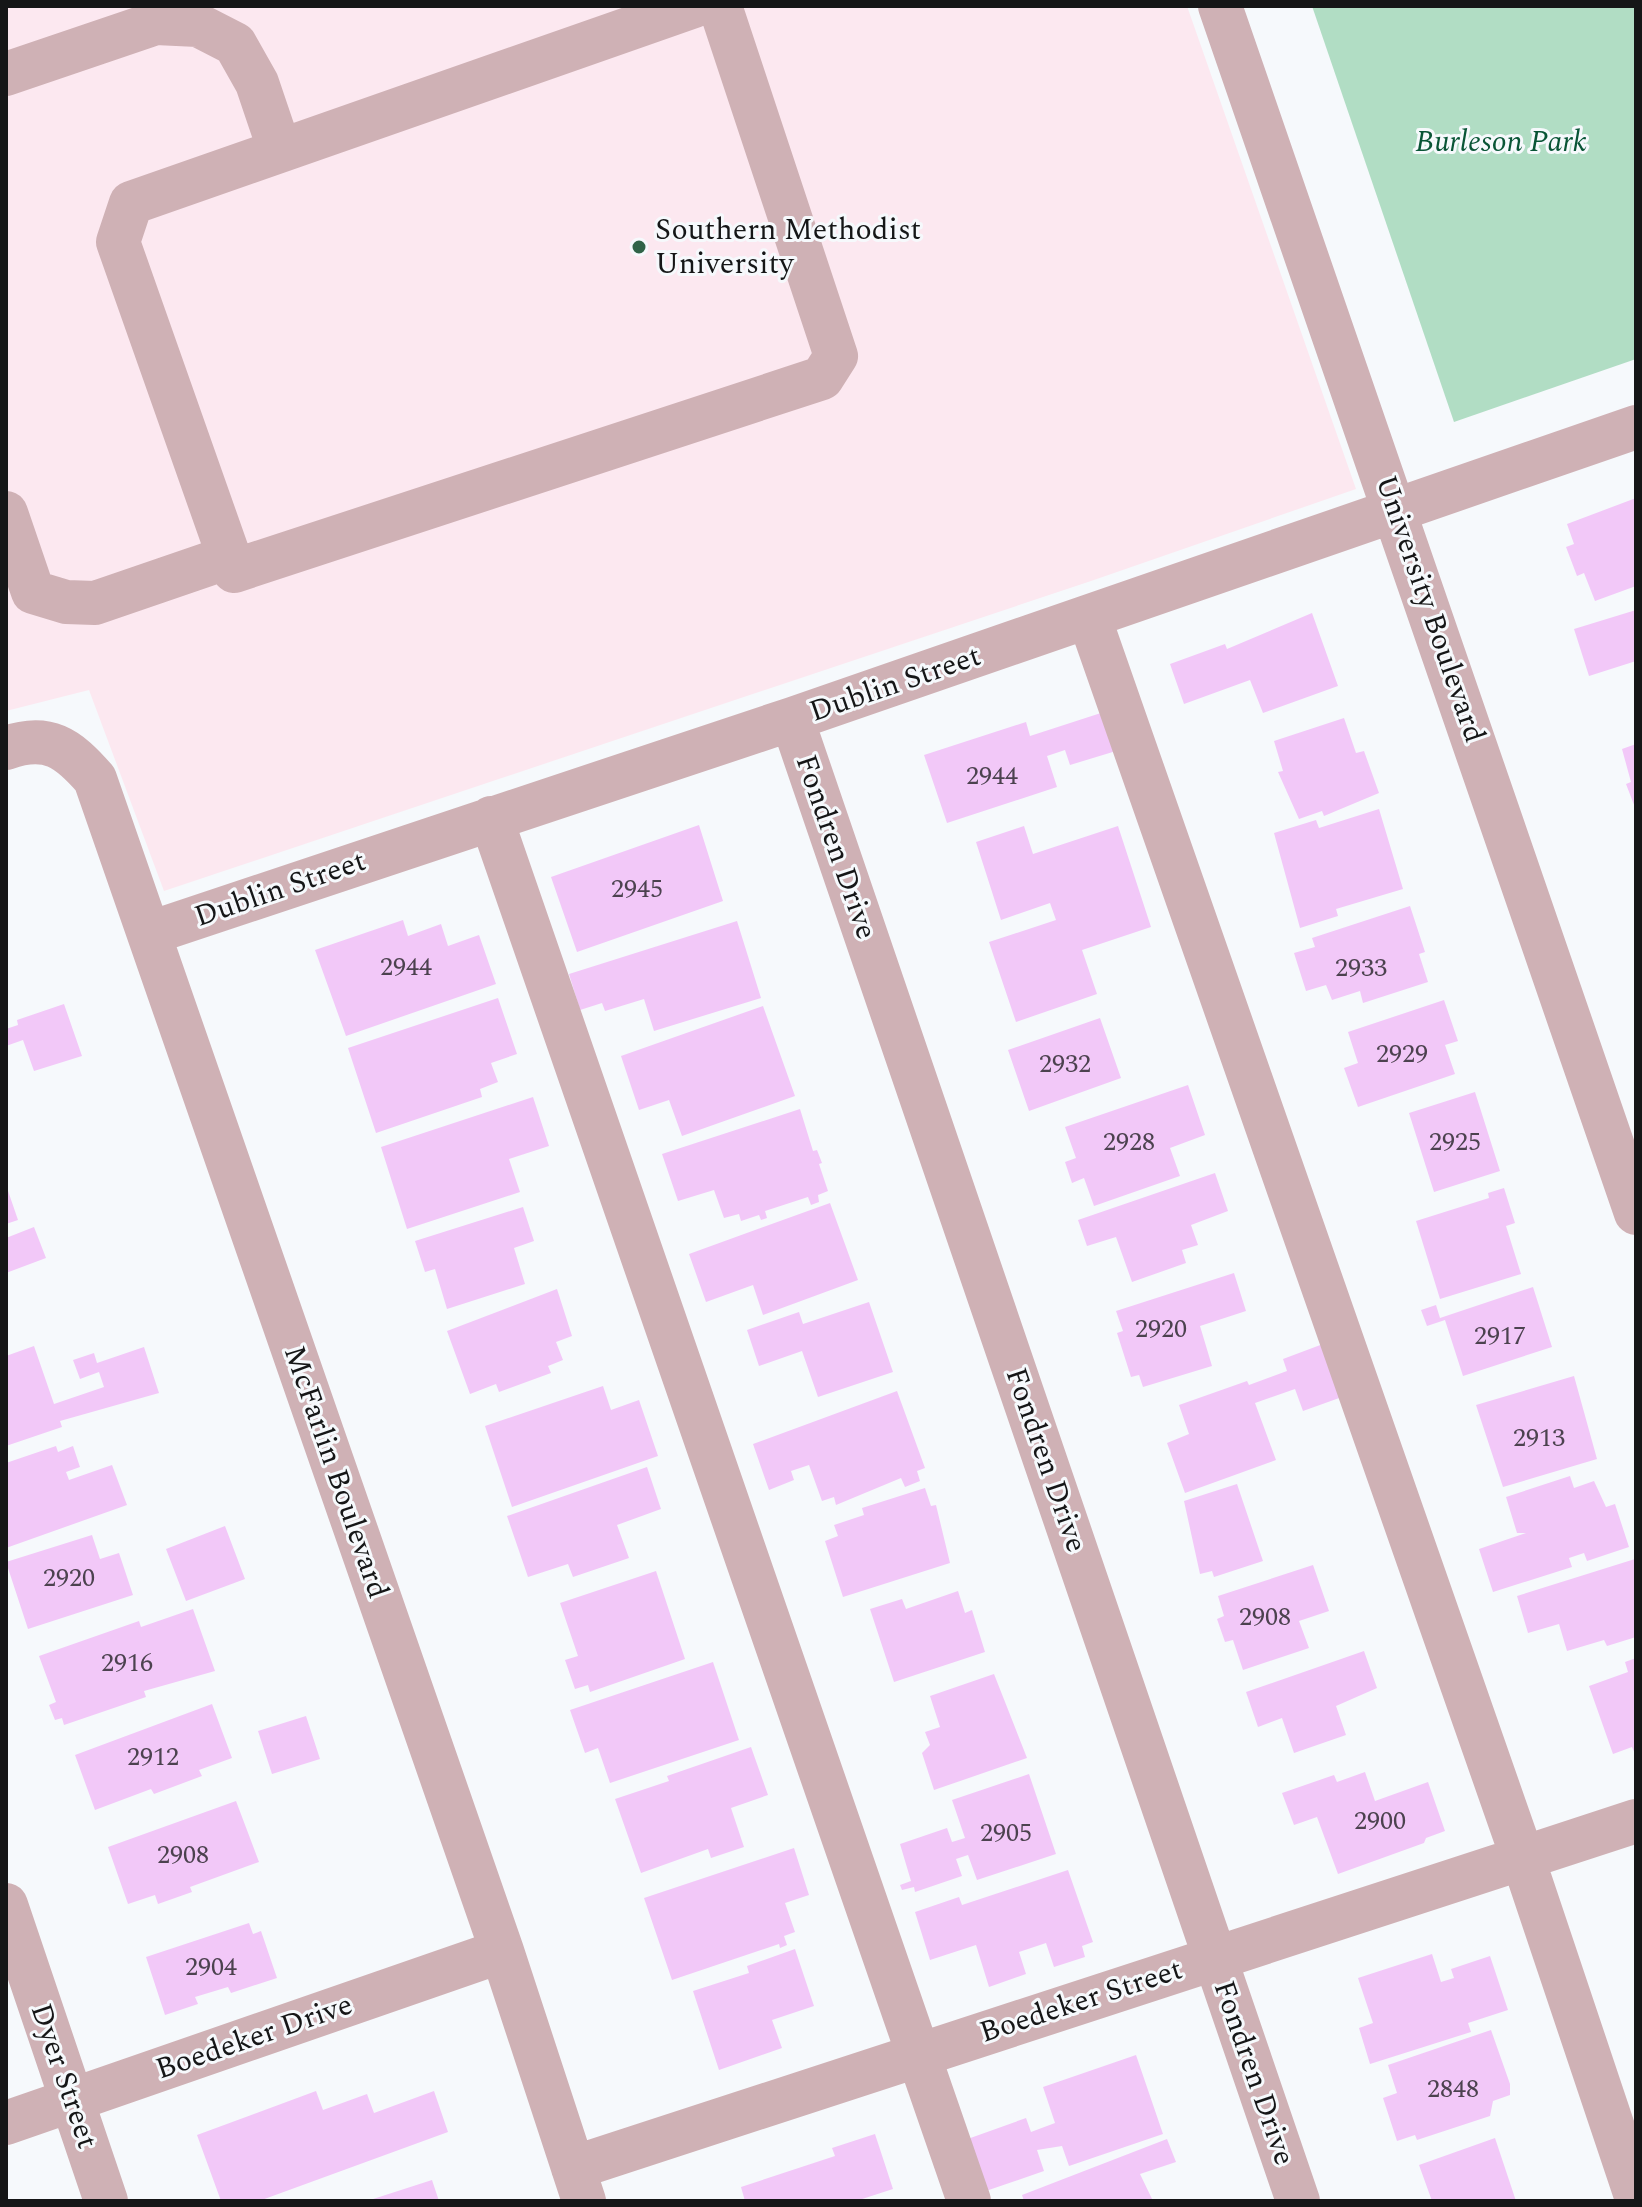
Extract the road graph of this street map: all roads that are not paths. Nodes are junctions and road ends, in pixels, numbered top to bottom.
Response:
1 (694, 6) edge
2 (720, 6) edge
3 (1220, 6) edge
4 (6, 74) edge
5 (280, 151) junction
6 (1636, 427) edge
7 (1396, 509) junction
8 (6, 513) edge
9 (229, 557) junction
10 (1089, 617) junction
11 (792, 719) junction
12 (6, 748) edge
13 (491, 818) junction
14 (150, 933) junction
15 (1636, 1213) edge
16 (1636, 1821) edge
17 (1523, 1859) junction
18 (6, 1905) edge
19 (502, 1951) junction
20 (1215, 1958) junction
21 (920, 2054) junction
22 (72, 2101) junction
23 (6, 2123) edge
24 (578, 2184) edge
25 (1636, 2196) edge
26 (106, 2201) edge
27 (969, 2201) edge
28 (1298, 2201) edge

1 - 5 street
2 - 9 street
3 - 7 street, University Boulevard
4 - 5 street
5 - 9 street
6 - 7 street, Dublin Street
7 - 10 street, Dublin Street
7 - 15 street, University Boulevard
8 - 9 street
10 - 11 street, Dublin Street
10 - 17 street
11 - 13 street, Dublin Street
11 - 20 street, Fondren Drive
12 - 14 street, McFarlin Boulevard
13 - 14 street, Dublin Street
13 - 21 street
14 - 19 street, McFarlin Boulevard
16 - 17 street, Boedeker Street
17 - 20 street, Boedeker Street
17 - 25 street
18 - 22 street, Dyer Street
19 - 22 street, Boedeker Drive
19 - 24 street, McFarlin Boulevard
20 - 21 street, Boedeker Street
20 - 28 street, Fondren Drive
21 - 24 street, Boedeker Street
21 - 27 street
22 - 23 street, Boedeker Drive
22 - 26 street, Dyer Street

